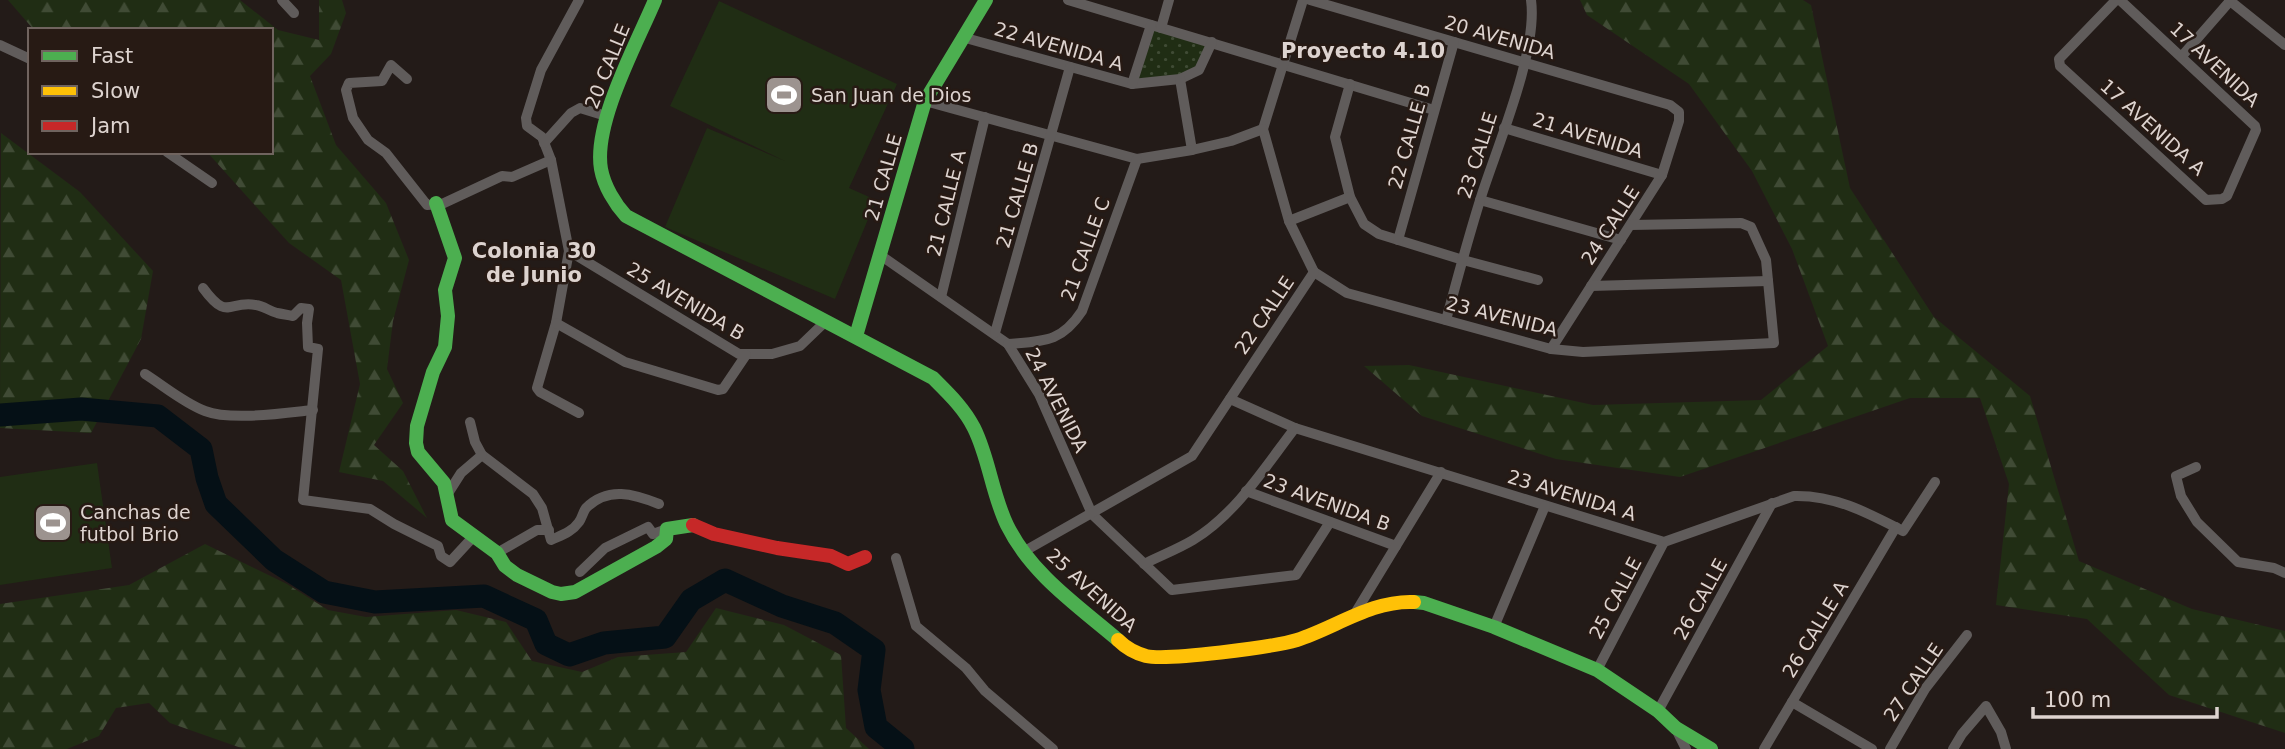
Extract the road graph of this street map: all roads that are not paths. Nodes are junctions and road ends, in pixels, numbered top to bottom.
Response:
1 (282, 0) edge
2 (579, 0) edge
3 (655, 0) edge
4 (986, 0) edge
5 (1068, 0) edge
6 (1169, 0) edge
7 (1303, 0) edge
8 (1310, 0) edge
9 (1531, 0) edge
10 (2118, 0) edge
11 (2230, 0) edge
12 (1080, 2) edge
13 (294, 13) dead end
14 (1156, 26) junction
15 (962, 37) junction
16 (1454, 42) junction
17 (1212, 43) junction
18 (0, 45) edge
19 (2285, 45) edge
20 (2182, 56) junction
21 (28, 58) edge
22 (1525, 62) junction
23 (1283, 64) junction
24 (1070, 67) junction
25 (407, 79) dead end
26 (1180, 79) junction
27 (1132, 84) junction
28 (1350, 84) junction
29 (925, 101) junction
30 (1434, 110) junction
31 (1679, 112) joint
32 (606, 116) junction
33 (985, 117) junction
34 (1504, 128) junction
35 (1263, 129) junction
36 (1052, 135) junction
37 (544, 143) junction
38 (601, 149) joint
39 (1192, 150) junction
40 (170, 154) edge
41 (1136, 159) junction
42 (551, 160) junction
43 (1662, 175) junction
44 (212, 184) dead end
45 (2227, 196) joint
46 (1350, 197) junction
47 (1480, 200) junction
48 (432, 204) junction
49 (1289, 220) junction
50 (1631, 225) junction
51 (1398, 240) junction
52 (1621, 240) junction
53 (569, 251) junction
54 (880, 255) junction
55 (1463, 260) junction
56 (1314, 272) junction
57 (1538, 280) dead end
58 (1768, 281) junction
59 (1591, 286) junction
60 (203, 288) dead end
61 (941, 297) junction
62 (1446, 320) junction
63 (825, 322) junction
64 (556, 323) junction
65 (995, 333) junction
66 (856, 336) junction
67 (1009, 344) junction
68 (1550, 349) junction
69 (746, 355) junction
70 (145, 374) dead end
71 (1230, 399) junction
72 (313, 410) junction
73 (579, 413) dead end
74 (470, 422) dead end
75 (1295, 428) junction
76 (482, 455) junction
77 (2196, 467) dead end
78 (1441, 472) junction
79 (1935, 482) dead end
80 (1246, 491) junction
81 (446, 496) junction
82 (1772, 503) junction
83 (659, 504) dead end
84 (1545, 506) junction
85 (1092, 514) junction
86 (1330, 522) junction
87 (667, 529) junction
88 (1900, 529) junction
89 (549, 530) junction
90 (474, 537) junction
91 (1664, 542) junction
92 (1396, 546) junction
93 (1023, 552) junction
94 (498, 553) junction
95 (865, 557) dead end
96 (896, 558) dead end
97 (1144, 564) junction
98 (580, 572) dead end
99 (2285, 573) edge
100 (1353, 616) junction
101 (1494, 627) junction
102 (1967, 635) dead end
103 (1597, 670) junction
104 (1792, 702) junction
105 (1658, 711) junction
106 (1676, 728) junction
107 (1053, 749) edge
108 (1686, 749) edge
109 (1711, 749) edge
110 (1764, 749) edge
111 (1872, 749) edge
112 (1890, 749) edge
113 (1953, 749) edge
114 (2006, 749) edge

1 - 13 street
2 - 37 street
3 - 32 street, 20 CALLE
4 - 15 street, 21 CALLE
5 - 12 street
6 - 14 street
7 - 23 street
8 - 16 street, 20 AVENIDA
9 - 22 street, 23 CALLE
10 - 20 street, 17 AVENIDA
10 - 45 street, 17 AVENIDA A
11 - 19 street
11 - 20 street
12 - 14 street
14 - 17 street
14 - 27 street
15 - 24 street, 22 AVENIDA A
15 - 29 street, 21 CALLE
16 - 22 street, 20 AVENIDA
16 - 30 street, 22 CALLE B
17 - 23 street
17 - 26 street
18 - 21 street
20 - 45 street, 17 AVENIDA
22 - 31 street, 20 AVENIDA
22 - 34 street, 23 CALLE
23 - 28 street
23 - 35 street
24 - 27 street, 22 AVENIDA A
24 - 36 street, 21 CALLE B
25 - 48 street
26 - 27 street, 22 AVENIDA A
26 - 39 street
28 - 30 street
28 - 46 street
29 - 33 street
29 - 54 street, 21 CALLE
30 - 51 street, 22 CALLE B
31 - 43 street, 24 CALLE
32 - 37 street
32 - 38 street, 20 CALLE
33 - 36 street
33 - 61 street, 21 CALLE A
34 - 43 street, 21 AVENIDA
34 - 47 street, 23 CALLE
35 - 39 street
35 - 49 street, 22 CALLE
36 - 41 street
36 - 65 street, 21 CALLE B
37 - 42 street
38 - 63 street, 25 AVENIDA
39 - 41 street
40 - 44 street
41 - 67 street, 21 CALLE C
42 - 48 street
42 - 53 street
43 - 50 street, 24 CALLE
46 - 49 street
46 - 51 street
47 - 52 street
47 - 55 street, 23 CALLE
48 - 81 street
49 - 56 street, 22 CALLE
50 - 52 street, 24 CALLE
50 - 58 street
51 - 55 street
52 - 59 street, 24 CALLE
53 - 64 street
53 - 69 street, 25 AVENIDA B
54 - 61 street, 24 AVENIDA
54 - 66 street, 21 CALLE
55 - 57 street
55 - 62 street, 23 CALLE
56 - 62 street, 23 AVENIDA
56 - 71 street, 22 CALLE
58 - 59 street
58 - 68 street, 23 AVENIDA
59 - 68 street, 24 CALLE
60 - 72 street
61 - 65 street, 24 AVENIDA
62 - 68 street, 23 AVENIDA
63 - 66 street, 25 AVENIDA
63 - 69 street, 25 AVENIDA B
64 - 69 street
64 - 73 street
65 - 67 street, 24 AVENIDA
66 - 93 street, 25 AVENIDA
67 - 85 street, 24 AVENIDA
70 - 72 street
71 - 75 street, 23 AVENIDA A
71 - 85 street, 22 CALLE
72 - 90 street
74 - 76 street
75 - 78 street, 23 AVENIDA A
75 - 80 street
76 - 81 street
76 - 89 street
77 - 99 street
78 - 84 street, 23 AVENIDA A
78 - 92 street
79 - 88 street, 26 CALLE A
80 - 86 street, 23 AVENIDA B
80 - 97 street
81 - 90 street
82 - 88 street
82 - 91 street
82 - 105 street, 26 CALLE
83 - 89 street
84 - 91 street, 23 AVENIDA A
84 - 101 street
85 - 93 street, 22 CALLE
85 - 97 street, 24 AVENIDA
86 - 92 street, 23 AVENIDA B
86 - 97 street, 24 AVENIDA
87 - 94 street
87 - 95 street
87 - 98 street
88 - 104 street, 26 CALLE A
89 - 94 street
90 - 94 street
91 - 103 street, 25 CALLE
92 - 100 street
93 - 100 street, 25 AVENIDA
96 - 107 street
100 - 101 street, 25 AVENIDA
101 - 103 street, 25 AVENIDA
102 - 112 street, 27 CALLE
103 - 105 street, 25 AVENIDA
104 - 110 street, 26 CALLE A
104 - 111 street
105 - 106 street, 25 AVENIDA
106 - 108 street, 25 AVENIDA
106 - 109 street, 25 AVENIDA
113 - 114 street

